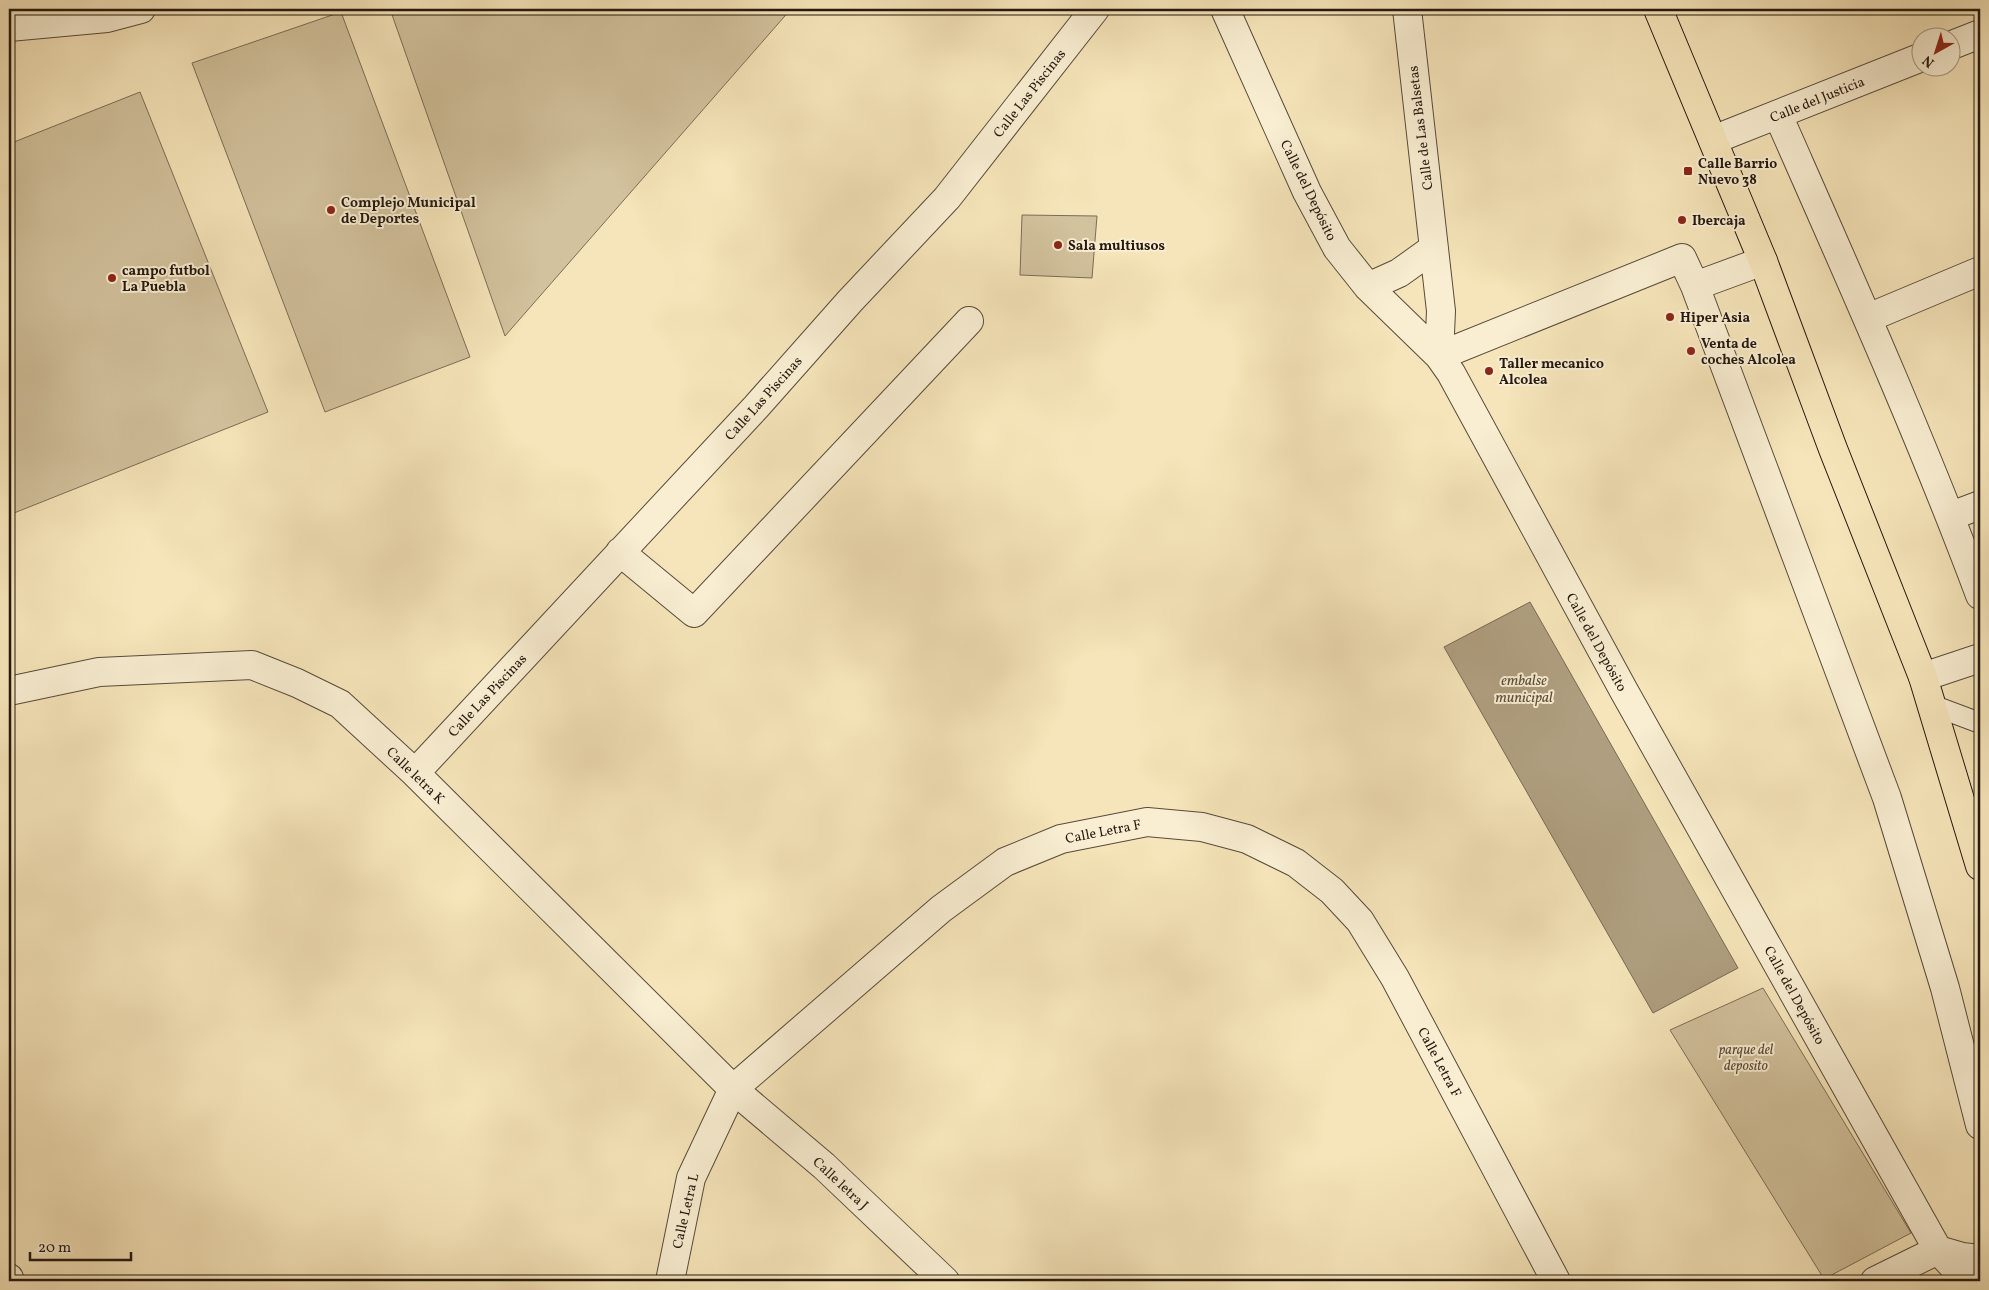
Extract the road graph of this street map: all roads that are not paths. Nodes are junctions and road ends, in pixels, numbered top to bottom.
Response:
1 (141, 9) edge
2 (1095, 9) edge
3 (1225, 9) edge
4 (1407, 9) edge
5 (1658, 9) edge
6 (9, 28) edge
7 (1980, 34) edge
8 (1962, 41) edge
9 (1912, 61) edge
10 (1778, 115) junction
11 (1713, 140) junction
12 (1434, 248) junction
13 (1763, 260) junction
14 (1980, 271) edge
15 (1695, 286) junction
16 (1368, 287) junction
17 (1868, 318) junction
18 (969, 321) dead end
19 (1439, 356) junction
20 (1980, 505) edge
21 (1950, 516) junction
22 (620, 552) junction
23 (1980, 595) edge
24 (1980, 658) edge
25 (1923, 677) junction
26 (9, 691) edge
27 (1932, 705) junction
28 (1980, 723) edge
29 (415, 774) junction
30 (1972, 811) edge
31 (1980, 866) edge
32 (733, 1089) junction
33 (1980, 1125) edge
34 (1938, 1250) junction
35 (1980, 1259) edge
36 (670, 1281) edge
37 (945, 1281) edge
38 (1556, 1281) edge
39 (1875, 1281) edge
40 (1967, 1281) edge

1 - 6 street
2 - 22 street, Calle Las Piscinas
3 - 16 street, Calle del Depósito
4 - 12 street, Calle de Las Balsetas
5 - 11 highway
7 - 8 street
9 - 10 street, Calle del Justicia
10 - 11 street, Calle del Justicia
10 - 17 street
11 - 13 highway
12 - 16 street
12 - 19 street, Calle de Las Balsetas
13 - 15 street
13 - 25 highway
14 - 17 street
15 - 19 street
15 - 33 street
16 - 19 street, Calle del Depósito
17 - 21 street
18 - 22 street
19 - 34 street, Calle del Depósito
20 - 21 street
21 - 23 street
22 - 29 street, Calle Las Piscinas
24 - 25 street
25 - 27 highway
26 - 29 street, Calle letra K
27 - 28 lane
27 - 30 highway
29 - 32 street, Calle letra K
30 - 31 highway
32 - 36 street, Calle Letra L
32 - 37 street, Calle letra J
32 - 38 street, Calle Letra F
34 - 35 street
34 - 39 street
34 - 40 street, Calle del Depósito

